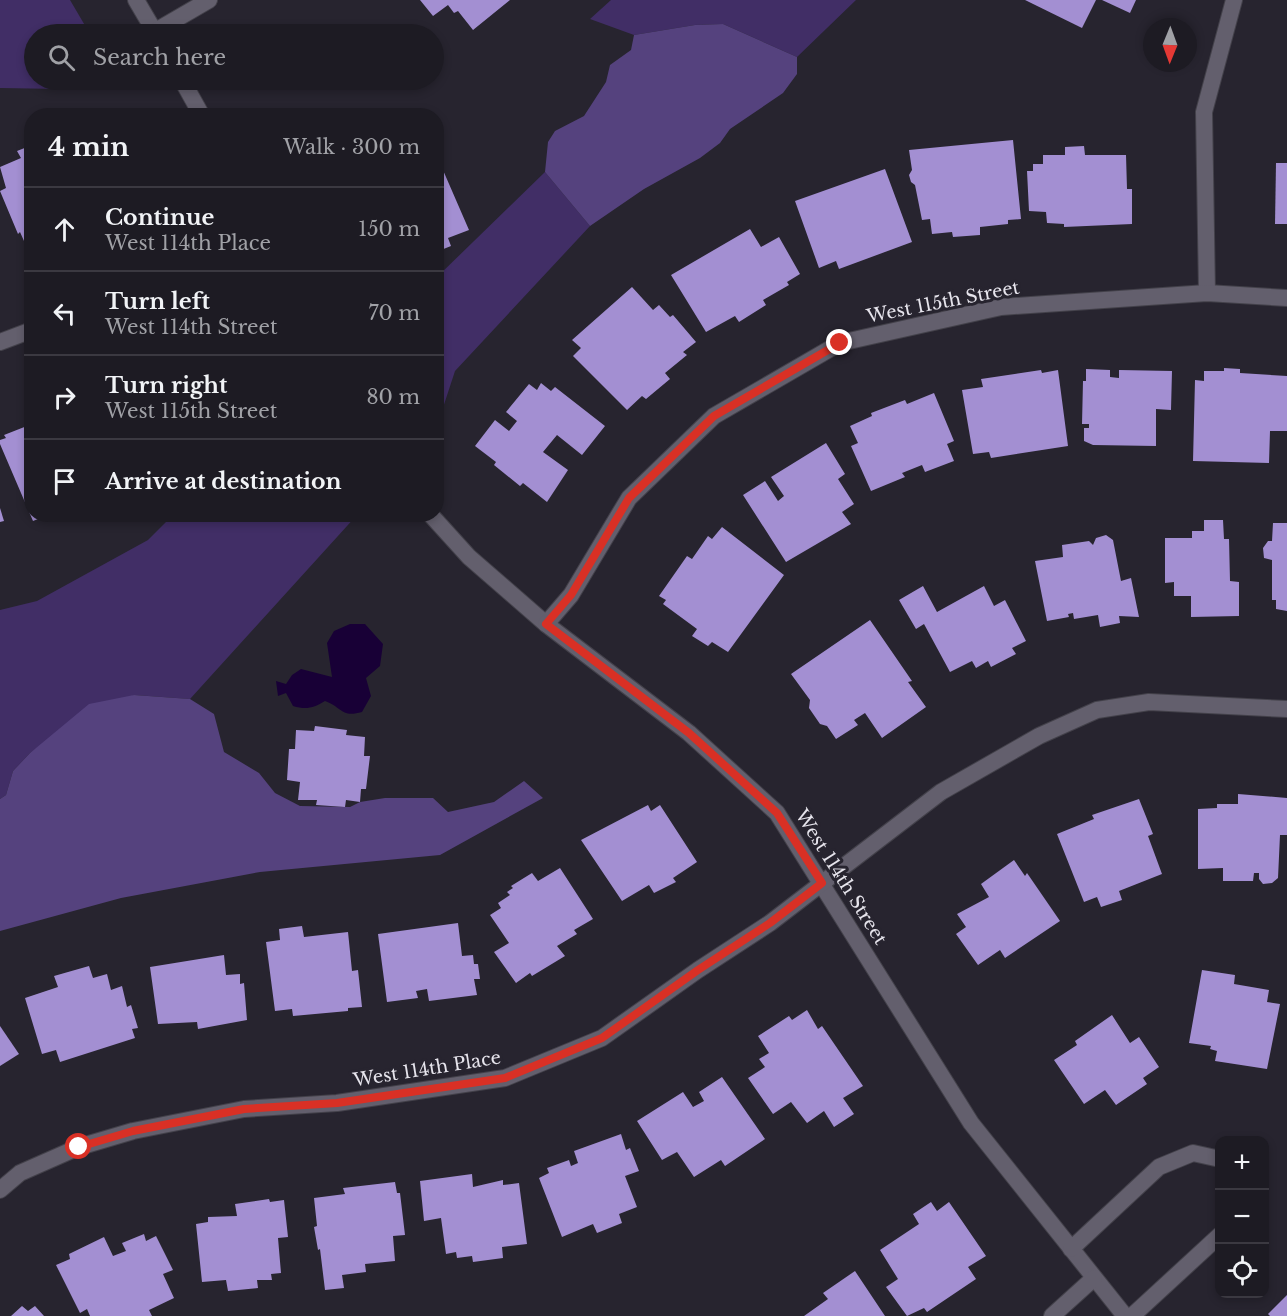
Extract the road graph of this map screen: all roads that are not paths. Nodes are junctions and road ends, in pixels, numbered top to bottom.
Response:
1 (136, 0) edge
2 (209, 0) edge
3 (1234, 0) edge
4 (150, 24) edge
5 (170, 24) edge
6 (188, 90) edge
7 (198, 108) edge
8 (1207, 293) junction
9 (1287, 298) edge
10 (24, 333) edge
11 (0, 342) edge
12 (437, 522) edge
13 (546, 624) junction
14 (1287, 709) edge
15 (822, 883) junction
16 (1215, 1158) edge
17 (0, 1190) edge
18 (1215, 1240) edge
19 (1071, 1249) junction
20 (1094, 1278) junction
21 (1052, 1316) edge
22 (1125, 1316) edge
23 (1132, 1316) edge

1 - 4 street
2 - 5 street
3 - 8 street
6 - 7 street
8 - 9 street, West 115th Street
8 - 13 street, West 115th Street
10 - 11 street
12 - 13 street, West 114th Street
13 - 15 street, West 114th Street
14 - 15 street, West 114th Place
15 - 17 street, West 114th Place
15 - 19 street, West 114th Street
16 - 19 street
18 - 23 street
19 - 20 street, West 114th Street
20 - 21 street
20 - 22 street, West 114th Street

